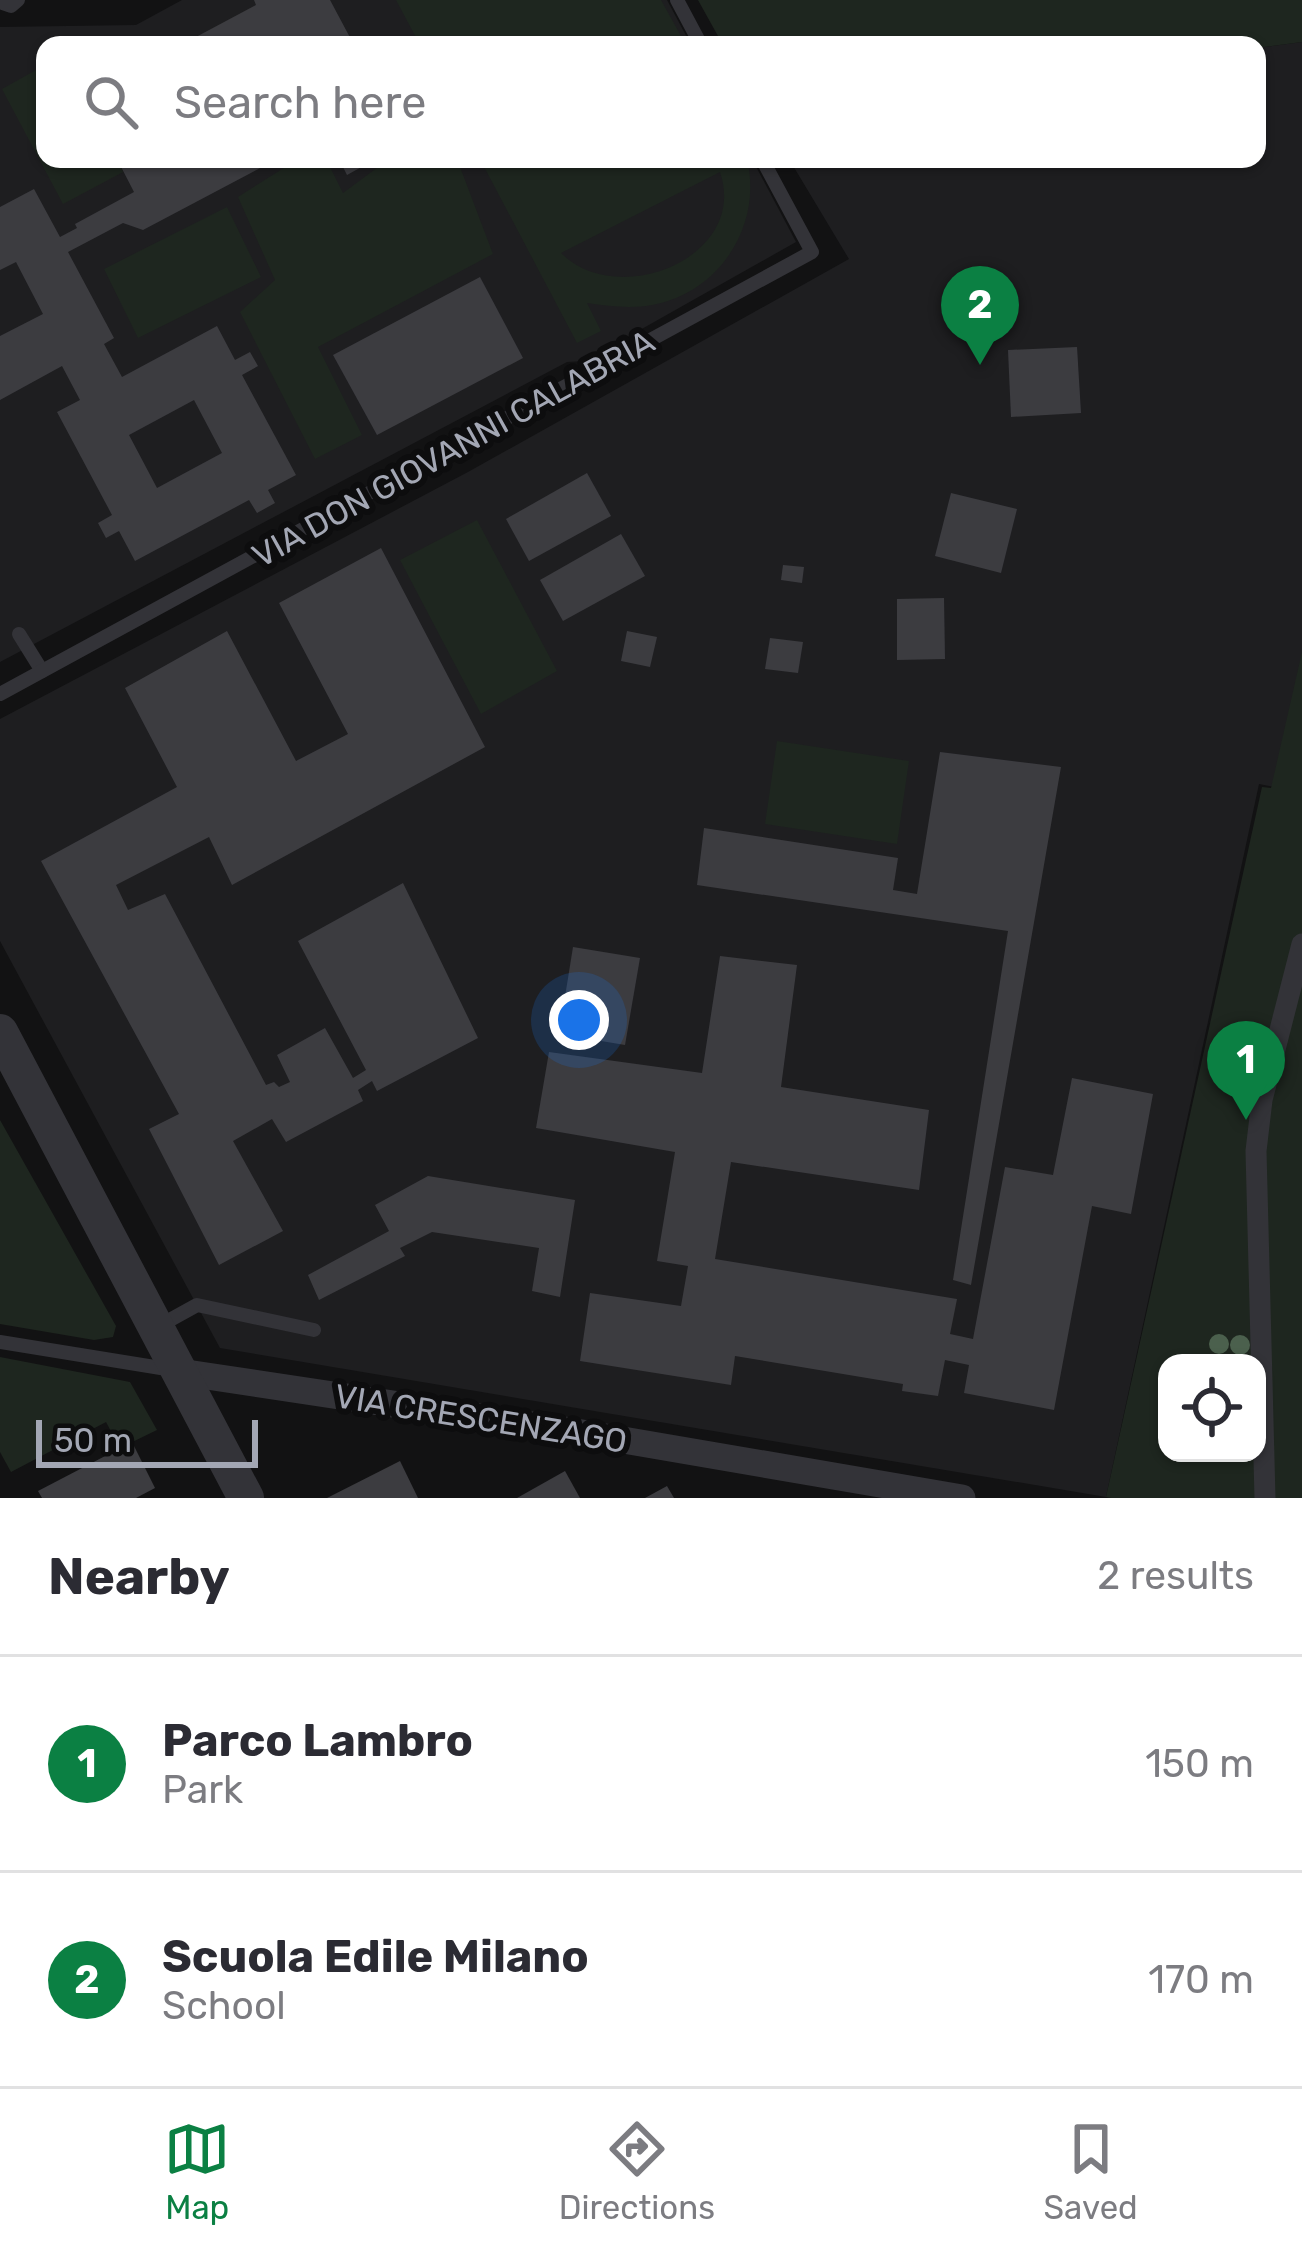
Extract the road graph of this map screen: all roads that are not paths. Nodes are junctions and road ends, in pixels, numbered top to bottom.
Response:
1 (18, 0) edge
2 (677, 0) edge
3 (0, 2) edge
4 (696, 36) edge
5 (767, 168) edge
6 (19, 634) dead end
7 (42, 671) junction
8 (0, 694) edge
9 (1302, 944) edge
10 (0, 1032) edge
11 (156, 1327) junction
12 (314, 1330) dead end
13 (0, 1342) edge
14 (180, 1372) junction
15 (238, 1495) edge
16 (962, 1498) edge
17 (1265, 1498) edge

1 - 3 lane
2 - 4 lane
5 - 7 lane, VIA DON GIOVANNI CALABRIA
6 - 7 lane
7 - 8 lane, VIA DON GIOVANNI CALABRIA
9 - 17 street
10 - 11 street
11 - 12 lane
11 - 14 street
13 - 14 lane, VIA CRESCENZAGO
14 - 15 street
14 - 16 street, VIA CRESCENZAGO

